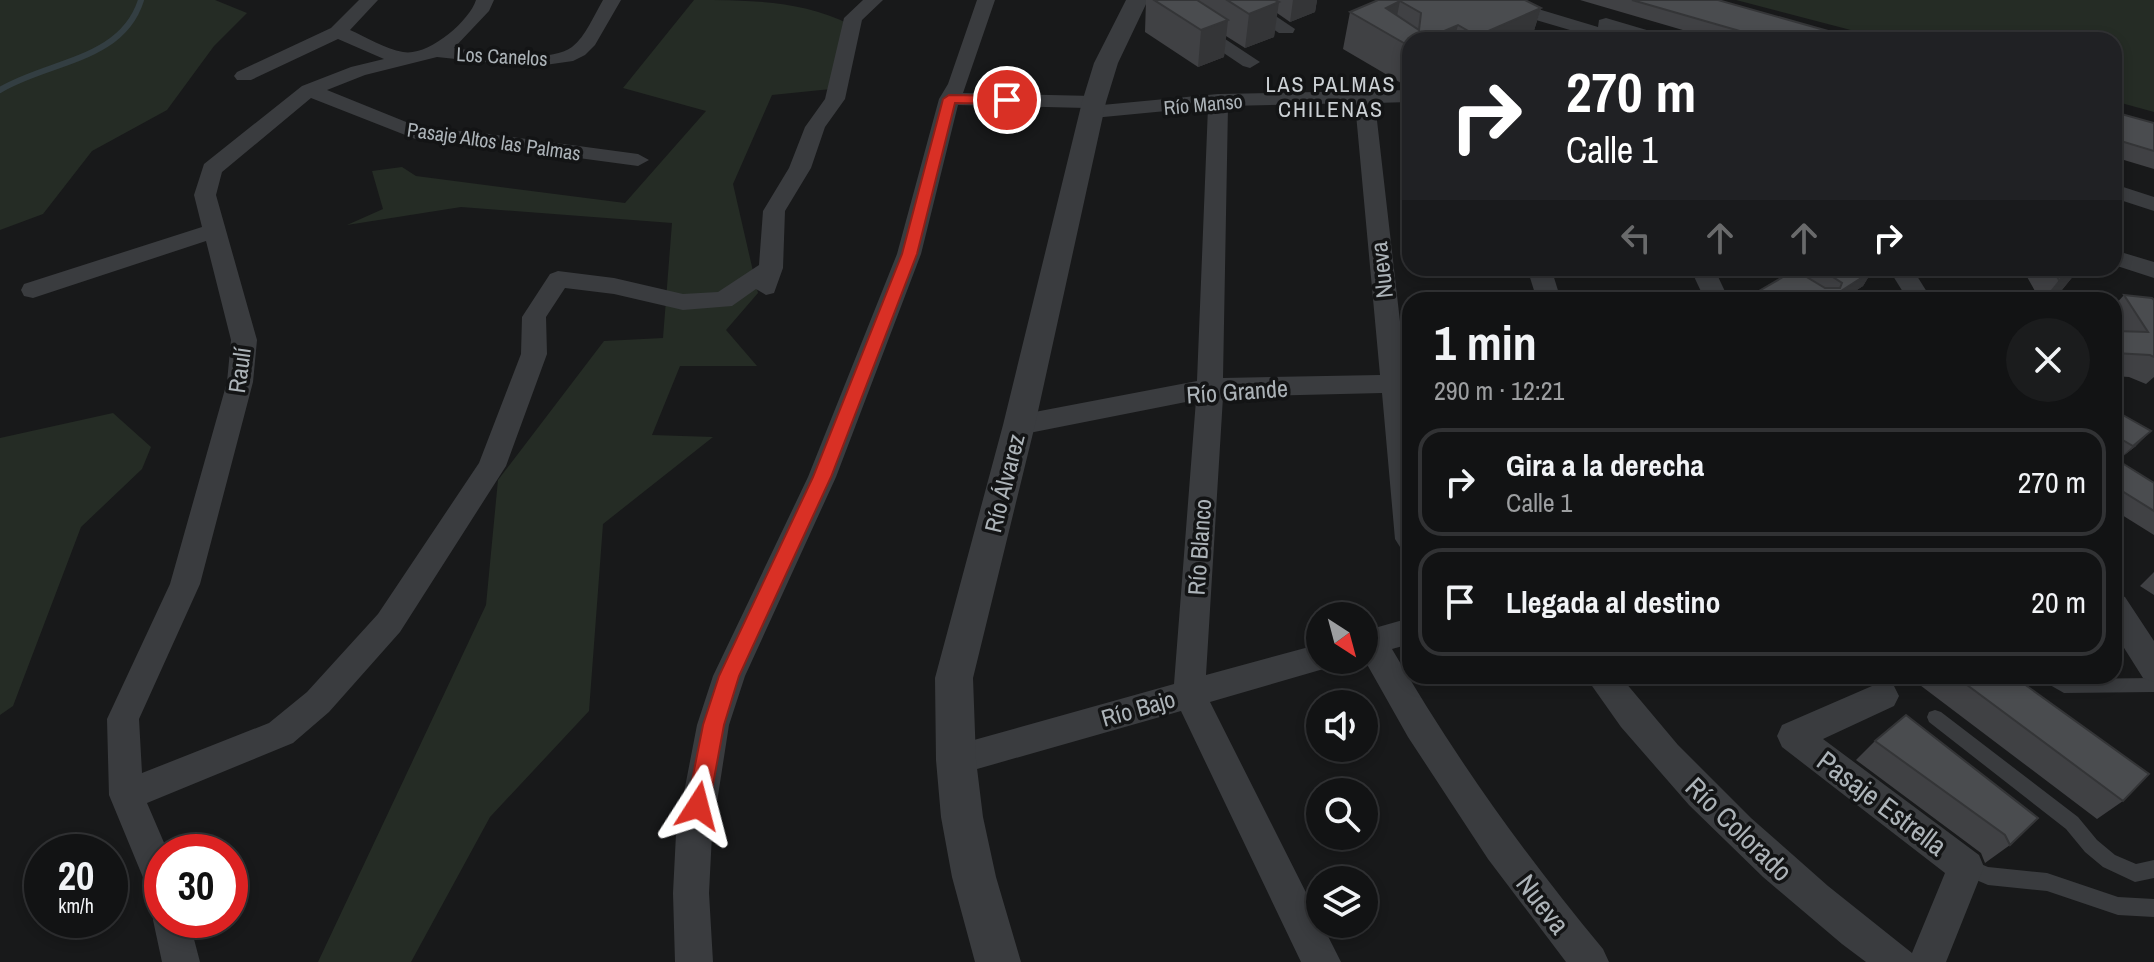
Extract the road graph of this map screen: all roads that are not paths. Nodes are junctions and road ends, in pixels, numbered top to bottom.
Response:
1 (369, 0) edge
2 (485, 0) edge
3 (612, 0) edge
4 (874, 0) edge
5 (986, 0) edge
6 (1239, 0) edge
7 (1488, 0) edge
8 (1525, 0) edge
9 (1137, 3) edge
10 (1286, 29) dead end
11 (338, 32) junction
12 (1596, 32) edge
13 (1633, 32) edge
14 (437, 51) junction
15 (404, 60) junction
16 (1250, 62) dead end
17 (244, 76) dead end
18 (309, 90) junction
19 (1402, 96) edge
20 (1364, 97) junction
21 (949, 99) junction
22 (1218, 100) junction
23 (1093, 107) junction
24 (638, 160) dead end
25 (2122, 179) edge
26 (2154, 189) edge
27 (2122, 194) edge
28 (2154, 204) edge
29 (215, 230) junction
30 (2122, 260) edge
31 (2154, 270) edge
32 (1785, 276) edge
33 (33, 290) dead end
34 (1812, 292) edge
35 (1402, 384) edge
36 (1210, 388) junction
37 (1019, 425) junction
38 (2122, 618) edge
39 (1402, 633) edge
40 (1378, 640) edge
41 (1378, 659) edge
42 (1306, 661) edge
43 (2154, 668) edge
44 (1607, 684) edge
45 (2061, 684) edge
46 (2154, 685) edge
47 (1189, 694) junction
48 (1883, 696) dead end
49 (1935, 717) dead end
50 (956, 760) junction
51 (126, 795) junction
52 (144, 838) edge
53 (1966, 867) junction
54 (2154, 869) edge
55 (2154, 908) edge
56 (175, 938) edge
57 (180, 962) edge
58 (694, 962) edge
59 (998, 962) edge
60 (1322, 962) edge
61 (1590, 962) edge
62 (1897, 962) edge
63 (1927, 962) edge

1 - 11 street
2 - 14 street, Raulí
3 - 14 street, Los Canelos
4 - 51 street
5 - 21 street
6 - 10 street
7 - 12 street
8 - 13 street
9 - 16 street
9 - 23 street, Río Álvarez
11 - 15 street
11 - 17 street
14 - 15 street, Raulí
15 - 18 street, Raulí
18 - 24 street, Pasaje Altos las Palmas
18 - 29 street, Raulí
19 - 20 street, Río Manso
20 - 22 street, Río Manso
20 - 35 street, Nueva
21 - 23 street, Río Manso
21 - 58 street
22 - 23 street, Río Manso
22 - 36 street, Río Blanco
23 - 37 street, Río Álvarez
25 - 26 street
27 - 28 street
29 - 33 street
29 - 51 street, Raulí
30 - 31 street
32 - 34 lane
35 - 36 street, Río Grande
36 - 37 street, Río Grande
36 - 47 street, Río Blanco
37 - 50 street, Río Álvarez
38 - 43 street
39 - 40 street
41 - 61 street, Nueva
42 - 47 street, Río Bajo
44 - 62 street, Río Colorado
45 - 46 lane
47 - 50 street, Río Bajo
47 - 60 street
48 - 53 street, Pasaje Estrella
49 - 54 lane
50 - 59 street, Río Álvarez
51 - 52 street, Raulí
53 - 55 lane
53 - 63 street, Pasaje Estrella
56 - 57 street

